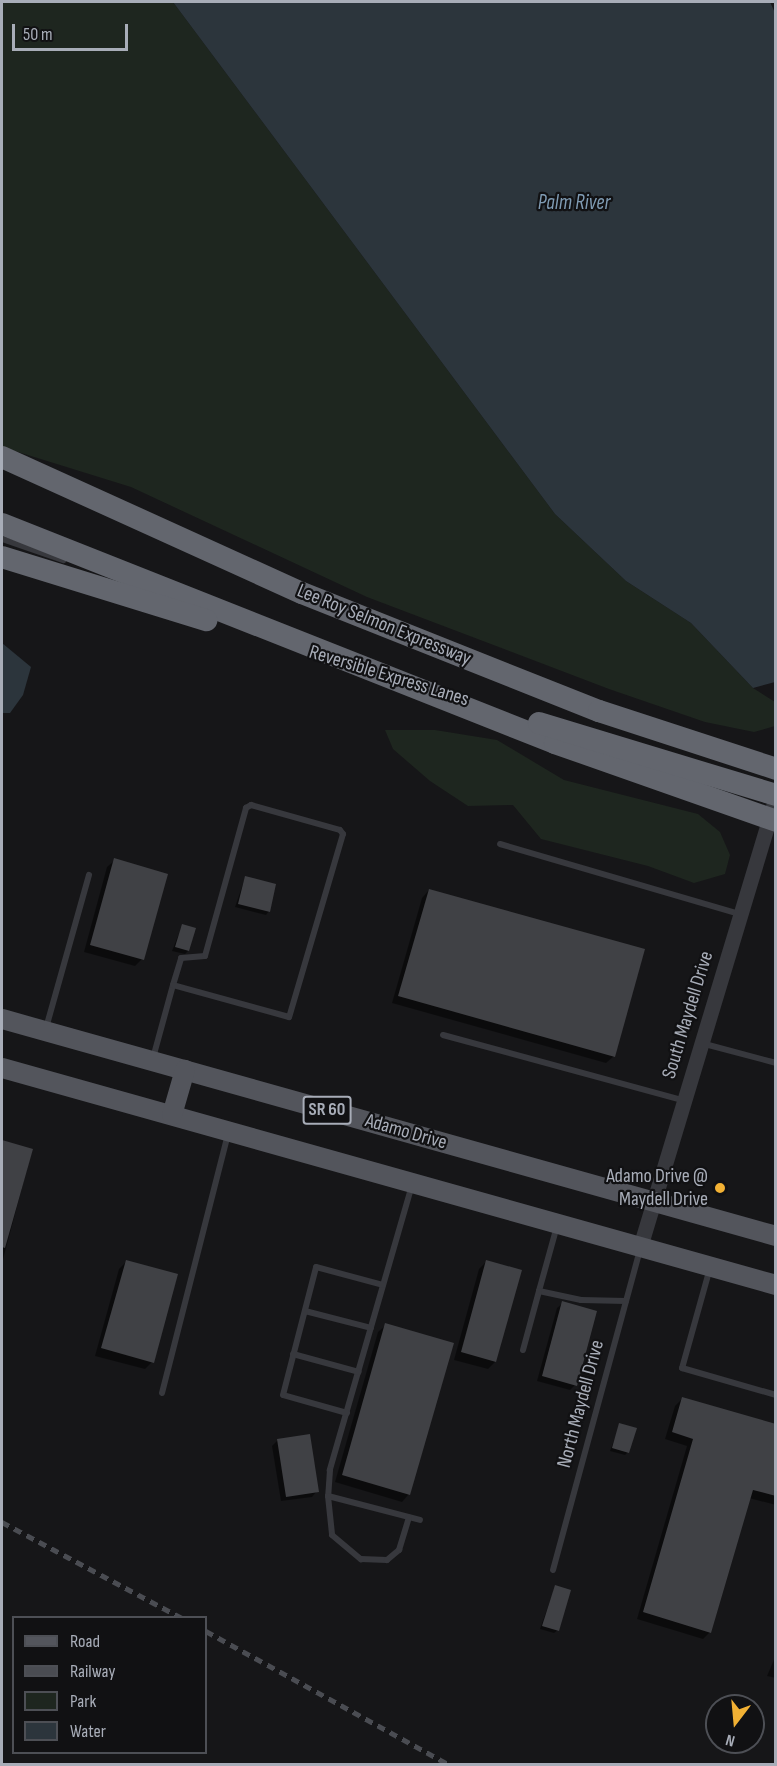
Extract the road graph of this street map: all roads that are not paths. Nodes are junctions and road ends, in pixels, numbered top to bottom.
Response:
1 (2, 458) edge
2 (2, 524) edge
3 (2, 539) edge
4 (2, 557) edge
5 (67, 561) dead end
6 (78, 564) dead end
7 (130, 575) junction
8 (776, 769) edge
9 (776, 796) edge
10 (776, 820) edge
11 (500, 844) dead end
12 (89, 875) dead end
13 (740, 915) junction
14 (173, 985) junction
15 (2, 1019) edge
16 (45, 1031) junction
17 (443, 1035) dead end
18 (701, 1043) junction
19 (152, 1061) junction
20 (776, 1063) edge
21 (2, 1068) edge
22 (185, 1070) junction
23 (684, 1100) junction
24 (172, 1115) junction
25 (229, 1132) junction
26 (412, 1185) junction
27 (653, 1202) junction
28 (558, 1223) junction
29 (776, 1236) edge
30 (640, 1246) junction
31 (710, 1266) junction
32 (776, 1284) edge
33 (383, 1285) junction
34 (539, 1291) junction
35 (626, 1301) junction
36 (305, 1311) junction
37 (371, 1328) junction
38 (522, 1350) dead end
39 (293, 1354) junction
40 (359, 1372) junction
41 (162, 1393) dead end
42 (776, 1395) edge
43 (346, 1413) junction
44 (328, 1496) junction
45 (409, 1517) junction
46 (420, 1520) dead end
47 (553, 1570) dead end

1 - 8 highway, Lee Roy Selmon Expressway
2 - 7 highway
3 - 5 lane
4 - 9 highway, Reversible Express Lanes
6 - 7 lane
7 - 10 highway
9 - 13 street, South Maydell Drive
11 - 13 lane
12 - 16 lane
13 - 18 street, South Maydell Drive
14 - 14 lane
14 - 19 lane
15 - 16 main road, Adamo Drive / SR 60
16 - 19 main road, Adamo Drive / SR 60
17 - 23 lane
18 - 20 lane
18 - 23 street, South Maydell Drive
19 - 22 main road, Adamo Drive / SR 60
21 - 24 main road, SR 60
22 - 24 main road
22 - 27 main road, Adamo Drive / SR 60
23 - 27 street, South Maydell Drive
24 - 25 main road, SR 60
25 - 26 main road, SR 60
25 - 41 lane
26 - 28 main road, SR 60
26 - 33 lane
27 - 29 main road, Adamo Drive / SR 60
27 - 30 street, South Maydell Drive
28 - 30 main road, SR 60
28 - 34 lane
30 - 31 main road, SR 60
30 - 35 lane, North Maydell Drive
31 - 32 main road, SR 60
31 - 42 lane
33 - 36 lane
33 - 37 lane
34 - 35 lane
34 - 38 lane
35 - 47 lane, North Maydell Drive
36 - 37 lane
36 - 39 lane
37 - 40 lane
39 - 40 lane
39 - 43 lane
40 - 43 lane
43 - 44 lane
44 - 45 lane
44 - 45 lane
45 - 46 lane

